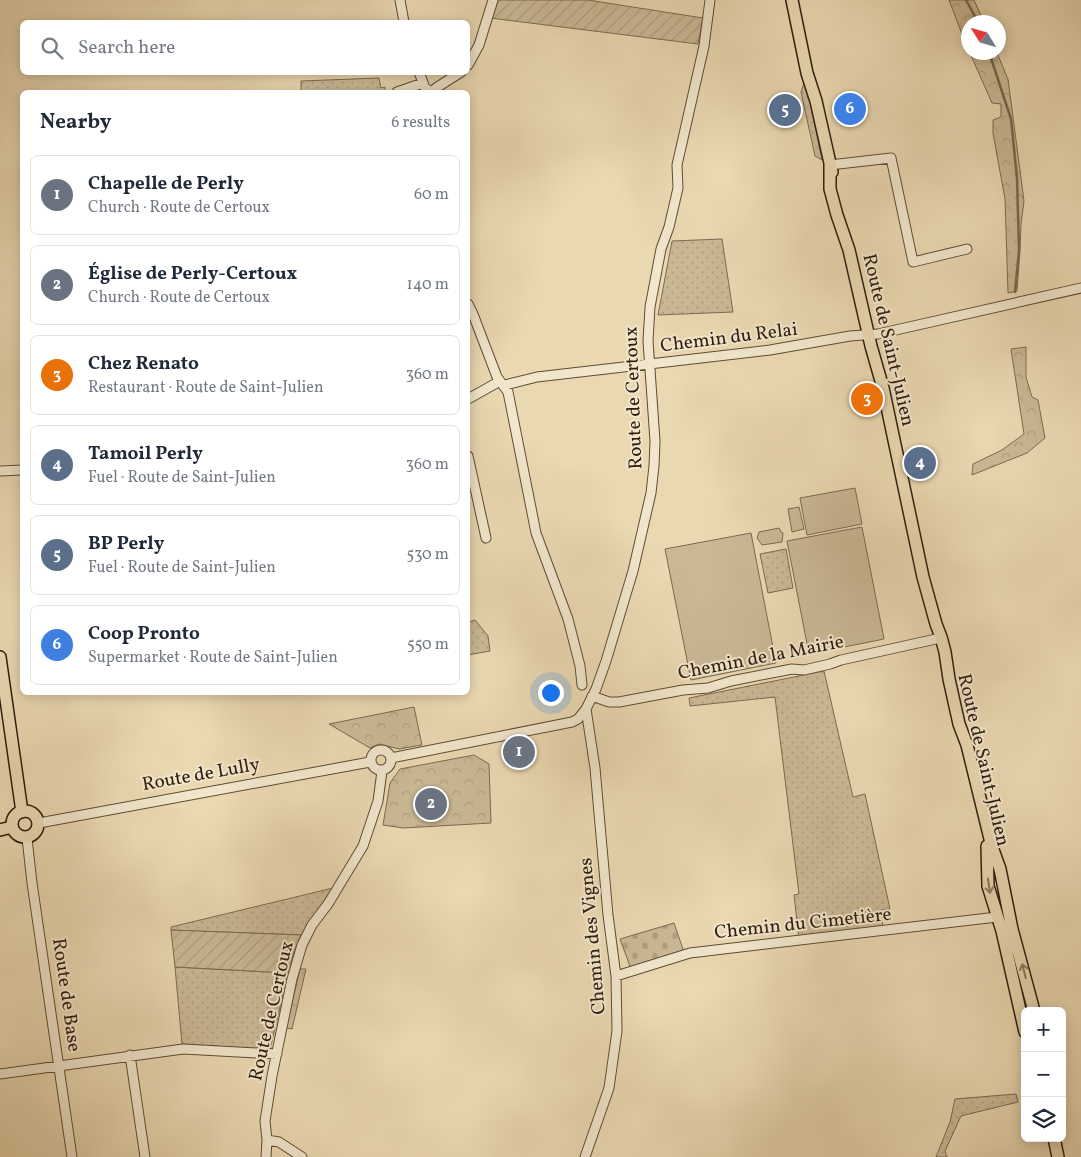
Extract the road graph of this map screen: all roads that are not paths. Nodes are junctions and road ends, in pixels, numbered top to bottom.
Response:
1 (400, 0) edge
2 (493, 0) edge
3 (710, 0) edge
4 (792, 0) edge
5 (404, 20) edge
6 (470, 61) edge
7 (420, 75) edge
8 (456, 75) edge
9 (423, 83) junction
10 (403, 90) edge
11 (429, 90) edge
12 (434, 90) edge
13 (830, 165) junction
14 (967, 249) dead end
15 (1081, 288) edge
16 (470, 315) edge
17 (868, 334) junction
18 (650, 364) junction
19 (502, 383) junction
20 (470, 398) edge
21 (470, 465) edge
22 (20, 470) edge
23 (0, 471) edge
24 (486, 538) dead end
25 (938, 637) junction
26 (0, 657) edge
27 (582, 685) dead end
28 (592, 696) junction
29 (586, 709) junction
30 (391, 758) junction
31 (370, 762) junction
32 (382, 771) junction
33 (22, 812) junction
34 (39, 823) junction
35 (12, 827) junction
36 (0, 830) edge
37 (28, 838) junction
38 (997, 917) junction
39 (1007, 930) junction
40 (616, 976) junction
41 (1030, 994) junction
42 (1016, 997) junction
43 (1033, 1007) edge
44 (1021, 1019) edge
45 (277, 1054) junction
46 (130, 1056) junction
47 (58, 1066) junction
48 (0, 1074) edge
49 (267, 1140) junction
50 (1055, 1142) edge
51 (72, 1157) edge
52 (145, 1157) edge
53 (266, 1157) edge
54 (302, 1157) edge
55 (585, 1157) edge
56 (1058, 1157) edge

1 - 5 street
2 - 6 street
3 - 18 street, Route de Certoux
4 - 13 main road, Route de Saint-Julien
7 - 9 street
8 - 12 street
9 - 10 street
9 - 11 street
13 - 14 street
13 - 17 main road, Route de Saint-Julien
15 - 17 street, Chemin du Relai
16 - 19 street
17 - 18 street, Chemin du Relai
17 - 25 main road, Route de Saint-Julien
18 - 19 street, Chemin du Relai
18 - 28 street, Route de Certoux
19 - 20 street, Chemin du Relai
19 - 27 street
21 - 24 street
22 - 23 street
25 - 28 street, Chemin de la Mairie
25 -> 38 main road, Route de Saint-Julien
25 - 39 main road, Route de Saint-Julien
26 - 33 main road
28 - 29 street, Route de Certoux
29 - 30 street, Route de Certoux
29 - 40 street, Chemin des Vignes
30 - 31 street
30 - 32 street
31 - 32 street
31 - 34 street, Route de Lully
32 - 45 street, Route de Certoux
33 - 34 main road
33 - 35 main road
34 - 37 main road
35 - 36 main road
35 - 37 main road
37 - 47 street, Route de Base
38 - 39 main road, Route de Saint-Julien
38 - 40 street, Chemin du Cimetière
41 -> 39 main road, Route de Saint-Julien
39 - 42 main road, Route de Saint-Julien
40 - 55 street, Chemin des Vignes
41 - 42 main road
41 - 43 main road, Route de Saint-Julien
42 - 44 main road, Route de Saint-Julien
45 - 46 street
45 - 49 street, Route de Certoux
46 - 47 street
46 - 52 street
47 - 48 street
47 - 51 street, Route de Base
49 - 53 street, Route de Certoux
49 - 54 street
50 - 56 main road

